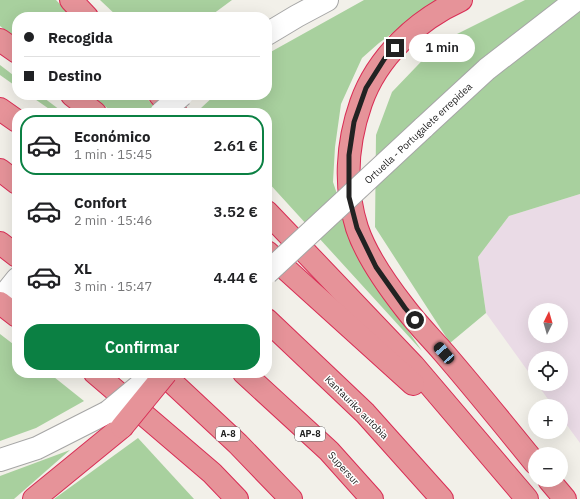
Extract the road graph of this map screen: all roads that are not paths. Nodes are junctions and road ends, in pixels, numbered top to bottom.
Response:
1 (71, 0) edge
2 (327, 0) edge
3 (461, 0) edge
4 (576, 0) edge
5 (82, 12) edge
6 (272, 31) edge
7 (0, 40) edge
8 (12, 48) edge
9 (78, 100) edge
10 (164, 100) edge
11 (176, 100) edge
12 (89, 108) edge
13 (167, 108) edge
14 (172, 108) edge
15 (0, 110) edge
16 (12, 118) edge
17 (0, 170) edge
18 (12, 179) edge
19 (272, 217) edge
20 (0, 243) edge
21 (12, 252) edge
22 (272, 256) edge
23 (272, 268) edge
24 (12, 285) edge
25 (0, 300) edge
26 (0, 304) edge
27 (12, 312) edge
28 (272, 325) edge
29 (101, 378) edge
30 (151, 378) edge
31 (160, 378) edge
32 (167, 378) edge
33 (249, 378) edge
34 (115, 419) junction
35 (528, 455) edge
36 (0, 460) edge
37 (495, 462) junction
38 (556, 487) edge
39 (34, 499) edge
40 (238, 499) edge
41 (291, 499) edge
42 (372, 499) edge
43 (442, 499) edge
44 (527, 499) edge
45 (565, 499) edge

1 - 5 highway
2 - 6 street
3 - 35 highway
4 - 23 street, Ortuella - Portugalete errepidea, bridge
7 - 8 highway
9 - 12 highway
10 - 14 highway
11 - 13 street, bridge
15 - 16 highway
17 - 18 highway
19 - 37 highway
20 - 21 highway
22 - 37 highway
24 - 25 street
26 - 27 highway
28 - 43 highway, Kantauriko autobia
29 - 40 highway
30 - 34 street, bridge
31 - 34 highway, bridge
32 - 41 highway, A-8
33 - 42 highway, Supersur / AP-8
34 - 36 street
34 - 39 highway
37 - 44 highway
38 - 45 highway

